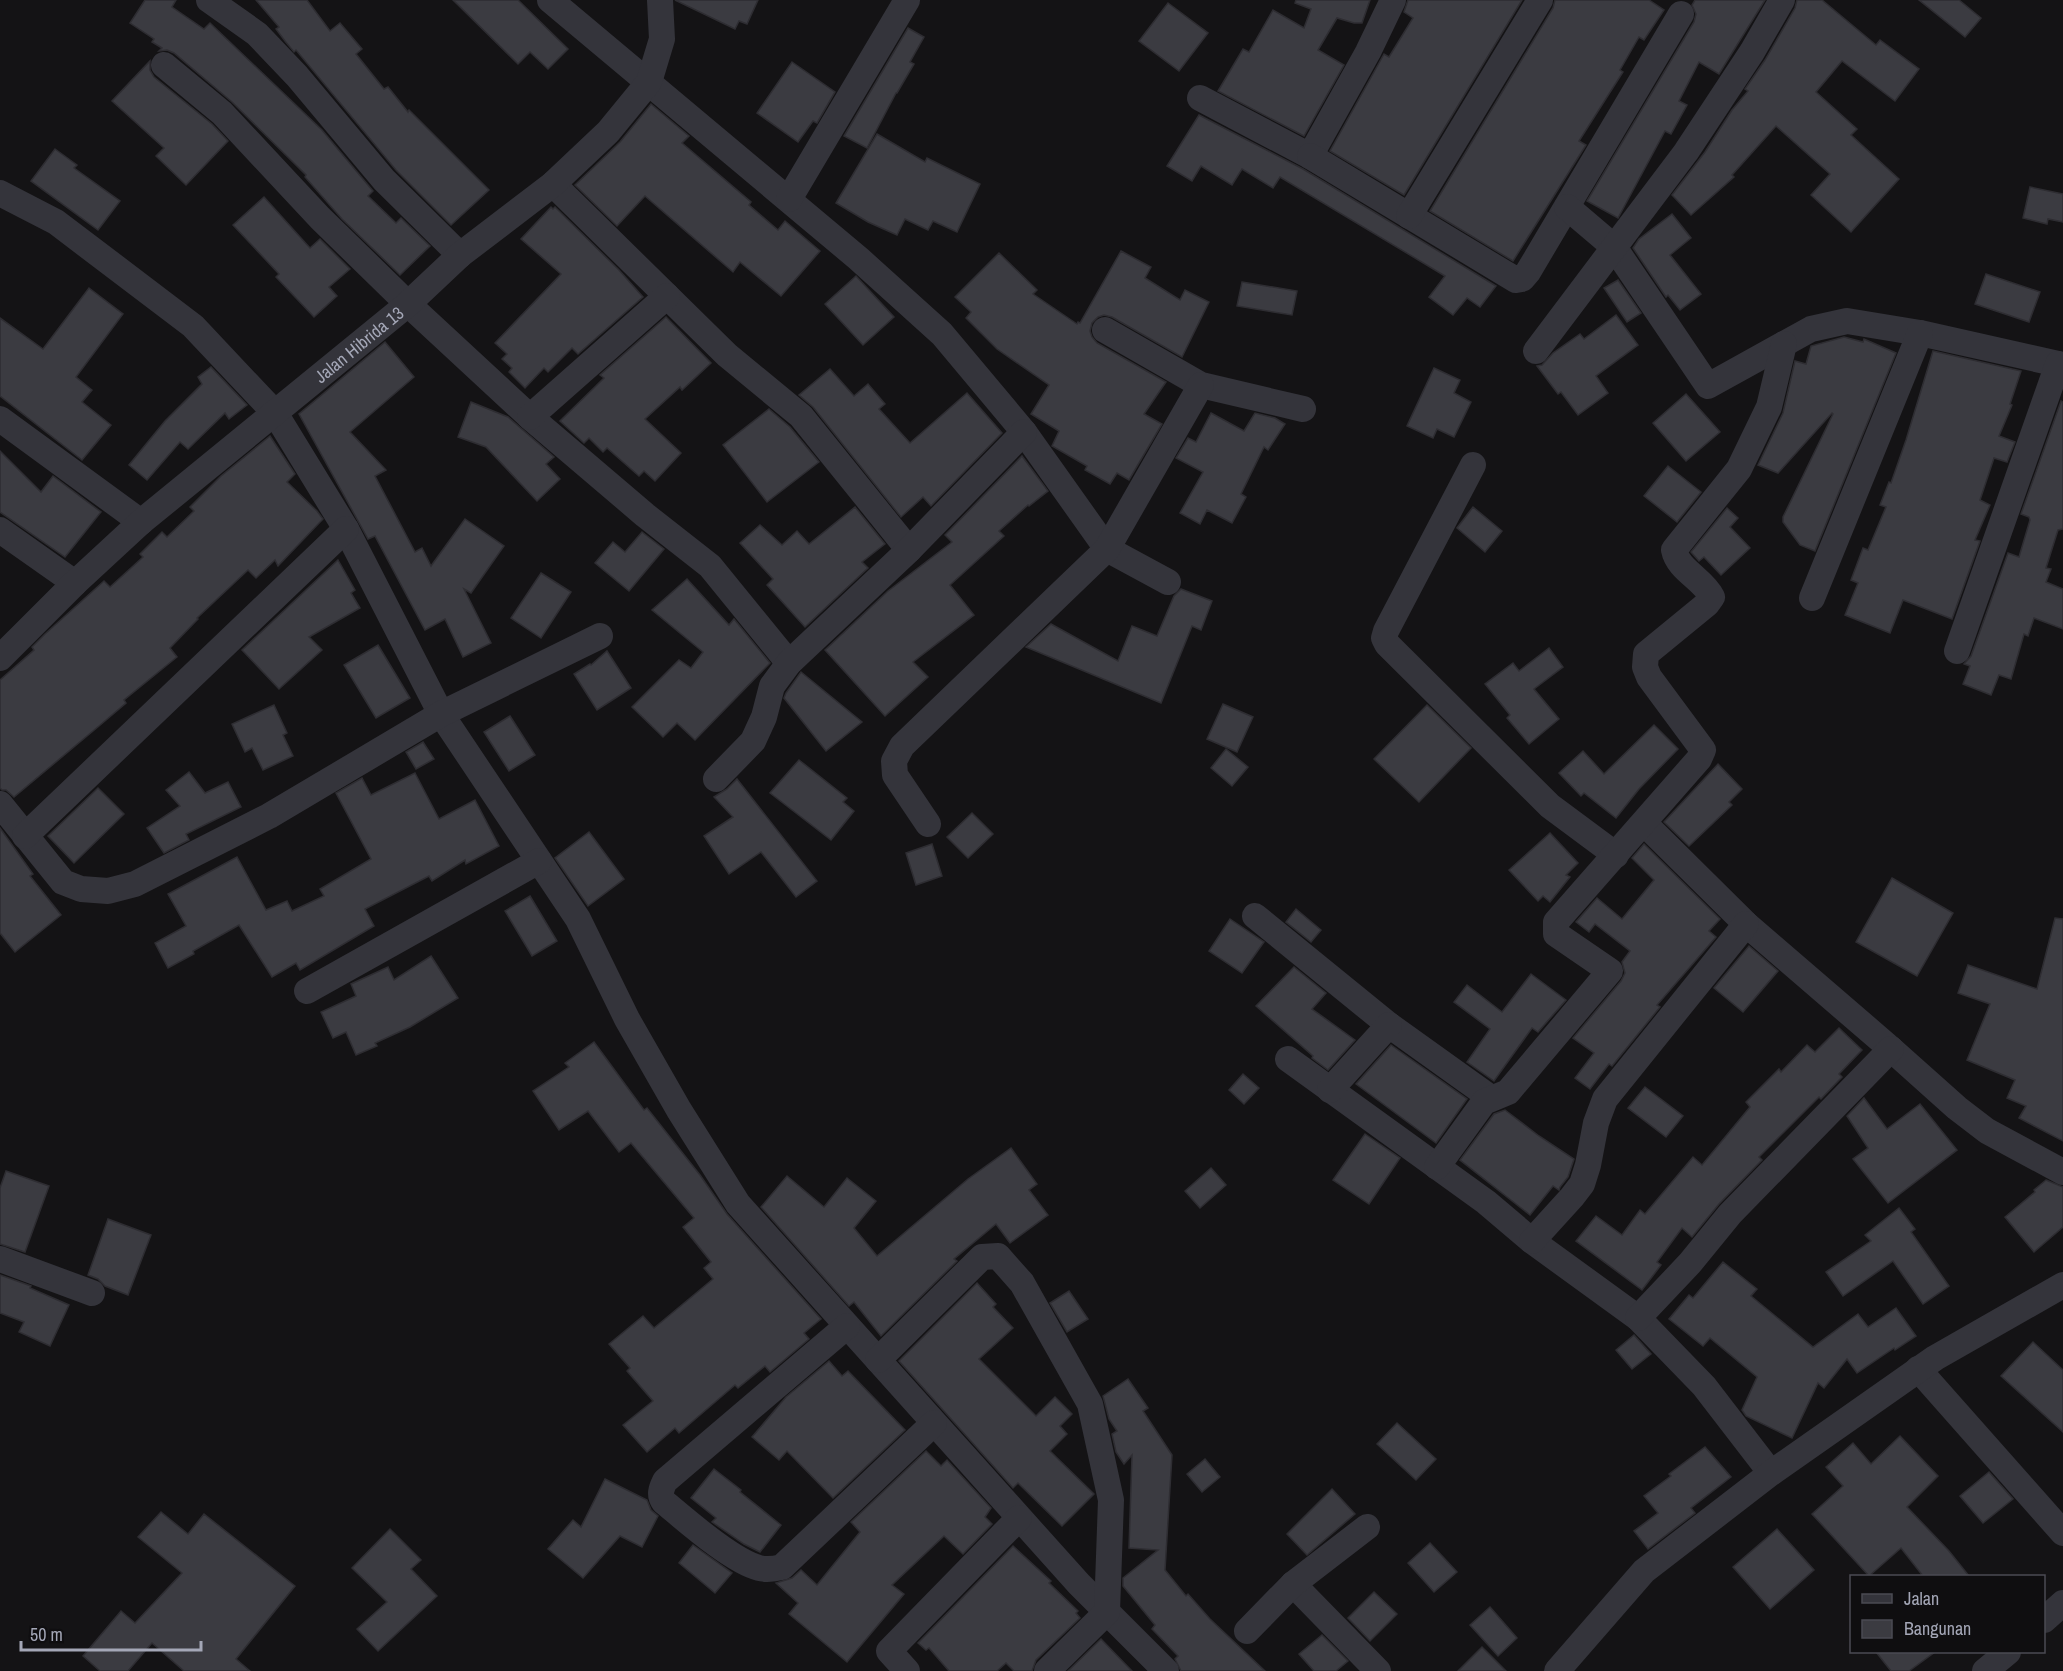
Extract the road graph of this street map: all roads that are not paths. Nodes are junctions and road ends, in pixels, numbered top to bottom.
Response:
1 (209, 0) edge
2 (550, 0) edge
3 (660, 0) edge
4 (907, 0) edge
5 (1393, 0) edge
6 (1540, 0) edge
7 (1782, 0) edge
8 (1681, 14) dead end
9 (164, 65) dead end
10 (649, 82) junction
11 (1200, 98) dead end
12 (1310, 156) junction
13 (553, 184) junction
14 (0, 193) edge
15 (789, 199) junction
16 (1567, 207) junction
17 (1409, 216) junction
18 (1614, 247) junction
19 (460, 255) junction
20 (667, 296) junction
21 (408, 304) junction
22 (1105, 330) dead end
23 (1920, 333) junction
24 (1784, 344) junction
25 (1536, 351) dead end
26 (2061, 365) edge
27 (1202, 385) junction
28 (1303, 409) dead end
29 (275, 413) junction
30 (530, 417) junction
31 (0, 419) edge
32 (1024, 432) junction
33 (1473, 465) dead end
34 (141, 522) junction
35 (346, 529) junction
36 (0, 530) edge
37 (1107, 549) junction
38 (909, 550) junction
39 (1168, 582) dead end
40 (75, 583) junction
41 (1812, 598) dead end
42 (600, 636) dead end
43 (1957, 651) dead end
44 (0, 658) edge
45 (789, 663) junction
46 (441, 714) junction
47 (716, 779) dead end
48 (0, 804) edge
49 (1644, 823) junction
50 (928, 824) dead end
51 (25, 836) junction
52 (1616, 855) junction
53 (539, 861) junction
54 (1255, 916) dead end
55 (1746, 924) junction
56 (307, 991) dead end
57 (1389, 1025) junction
58 (1892, 1049) junction
59 (1288, 1059) dead end
60 (1330, 1090) junction
61 (1491, 1098) junction
62 (1437, 1167) junction
63 (2063, 1172) edge
64 (1533, 1241) junction
65 (0, 1259) edge
66 (2063, 1285) edge
67 (92, 1293) dead end
68 (1638, 1318) junction
69 (847, 1326) junction
70 (878, 1359) junction
71 (1918, 1370) junction
72 (934, 1423) junction
73 (1771, 1473) junction
74 (1019, 1518) junction
75 (1366, 1527) dead end
76 (2063, 1533) edge
77 (1293, 1584) junction
78 (2063, 1603) edge
79 (1107, 1612) junction
80 (2045, 1618) edge
81 (1247, 1631) dead end
82 (2007, 1653) edge
83 (907, 1671) edge
84 (1047, 1671) edge
85 (1166, 1671) edge
86 (1378, 1671) edge
87 (1557, 1671) edge
88 (1985, 1671) edge

1 - 19 street
2 - 10 street
3 - 10 street, Jalan Hibrida 13
4 - 15 street
5 - 12 street
6 - 17 street
7 - 18 street
8 - 16 street
9 - 21 street
10 - 13 street, Jalan Hibrida 13
10 - 15 street
11 - 12 street
12 - 17 street
13 - 19 street, Jalan Hibrida 13
13 - 20 street
14 - 29 street
15 - 32 street
16 - 17 street
16 - 18 street
18 - 24 street
18 - 25 street
19 - 21 street, Jalan Hibrida 13
20 - 30 street
20 - 38 street
21 - 29 street, Jalan Hibrida 13
21 - 30 street
22 - 27 street
23 - 24 street
23 - 26 street
23 - 41 street
24 - 49 street
26 - 43 street
27 - 28 street
27 - 37 street
29 - 34 street, Jalan Hibrida 13
29 - 35 street
30 - 45 street
31 - 34 street
32 - 37 street
32 - 38 street
33 - 52 street
34 - 40 street, Jalan Hibrida 13
35 - 46 street
35 - 51 street
36 - 40 street
37 - 39 street
37 - 50 street
38 - 45 street
40 - 44 street, Jalan Hibrida 13
42 - 46 street
45 - 47 street
46 - 51 street
46 - 53 street
48 - 51 street
49 - 52 street
49 - 55 street
52 - 61 street
53 - 56 street
53 - 69 street
54 - 57 street
55 - 58 street
55 - 64 street
57 - 60 street
57 - 61 street
58 - 63 street
58 - 68 street
59 - 60 street
60 - 62 street
61 - 62 street
62 - 64 street
64 - 68 street
65 - 67 street
66 - 71 street
68 - 73 street
69 - 70 street
69 - 72 street
70 - 72 street
70 - 79 street
71 - 73 street
71 - 76 street
72 - 74 street
73 - 87 street
74 - 79 street
74 - 83 street
75 - 77 street
77 - 81 street
77 - 86 street
78 - 80 street
79 - 84 street
79 - 85 street
82 - 88 street

